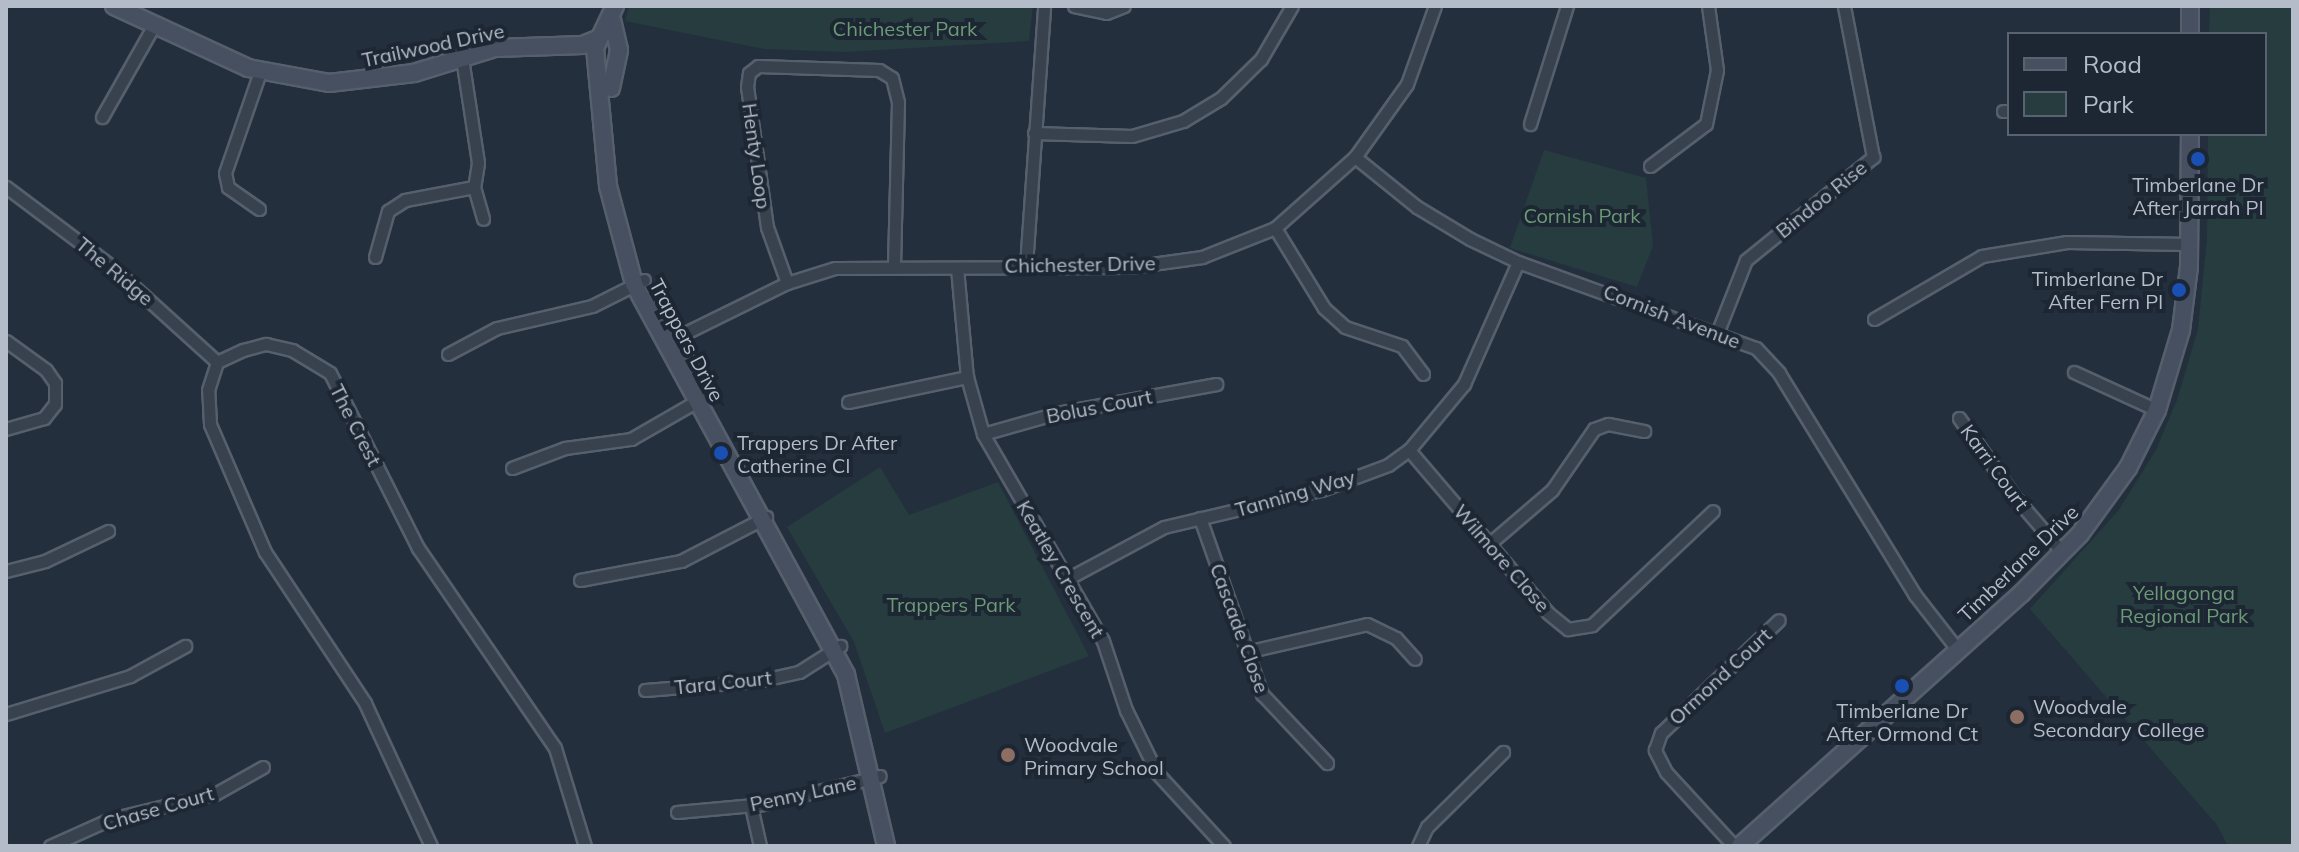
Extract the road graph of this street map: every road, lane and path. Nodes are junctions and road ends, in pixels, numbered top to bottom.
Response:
1 (114, 6) edge
2 (1044, 6) edge
3 (1074, 6) edge
4 (1124, 6) edge
5 (1292, 6) edge
6 (1435, 6) edge
7 (1567, 6) edge
8 (1708, 6) edge
9 (1844, 6) edge
10 (2190, 6) edge
11 (613, 13) edge
12 (154, 25) junction
13 (2190, 32) edge
14 (601, 47) junction
15 (462, 58) junction
16 (260, 72) junction
17 (102, 117) dead end
18 (1530, 124) dead end
19 (1034, 133) junction
20 (2190, 136) edge
21 (1355, 157) junction
22 (1650, 166) dead end
23 (6, 187) edge
24 (474, 187) junction
25 (259, 209) dead end
26 (483, 219) dead end
27 (1275, 228) junction
28 (2189, 244) junction
29 (375, 257) dead end
30 (1518, 262) junction
31 (894, 265) junction
32 (1026, 266) junction
33 (957, 268) junction
34 (639, 282) junction
35 (787, 283) junction
36 (1874, 319) dead end
37 (1718, 331) junction
38 (669, 340) junction
39 (6, 341) edge
40 (448, 354) dead end
41 (217, 362) junction
42 (2074, 372) dead end
43 (1423, 374) dead end
44 (967, 377) junction
45 (1216, 384) dead end
46 (701, 398) junction
47 (848, 402) dead end
48 (2157, 410) junction
49 (1959, 418) dead end
50 (6, 429) edge
51 (1644, 431) dead end
52 (983, 434) junction
53 (1409, 450) junction
54 (512, 468) dead end
55 (1713, 511) dead end
56 (765, 517) junction
57 (1200, 518) junction
58 (108, 531) dead end
59 (1489, 544) junction
60 (2062, 552) junction
61 (6, 571) edge
62 (1067, 579) junction
63 (580, 580) dead end
64 (1779, 620) dead end
65 (185, 646) dead end
66 (836, 648) junction
67 (1957, 649) junction
68 (1246, 652) junction
69 (1415, 659) dead end
70 (645, 690) dead end
71 (6, 714) edge
72 (1503, 752) dead end
73 (1327, 763) dead end
74 (263, 767) dead end
75 (876, 777) junction
76 (751, 806) junction
77 (677, 812) dead end
78 (50, 846) edge
79 (431, 846) edge
80 (585, 846) edge
81 (760, 846) edge
82 (886, 846) edge
83 (894, 846) edge
84 (1224, 846) edge
85 (1418, 846) edge
86 (1734, 846) edge
87 (1740, 846) edge

1 - 12 street, Trailwood Drive
2 - 19 street
3 - 4 street
5 - 19 street
6 - 21 street, Chichester Drive
7 - 18 street
8 - 22 street
9 - 37 street, Bindoo Rise
10 - 13 street
11 - 14 street, Trappers Drive
12 - 16 street, Trailwood Drive
12 - 17 street
14 - 15 street, Trailwood Drive
14 - 34 street, Trappers Drive
15 - 16 street, Trailwood Drive
15 - 24 street
16 - 25 street
19 - 32 street
20 - 28 street, Timberlane Drive
21 - 27 street, Chichester Drive
21 - 30 street, Cornish Avenue
23 - 41 street, The Ridge
24 - 26 street
24 - 29 street
27 - 32 street, Chichester Drive
27 - 43 street
28 - 36 street
28 - 48 street, Timberlane Drive
30 - 37 street, Cornish Avenue
30 - 53 street, Tanning Way
31 - 33 street, Chichester Drive
31 - 35 street, Chichester Drive
31 - 35 street, Henty Loop
32 - 33 street, Chichester Drive
33 - 44 street, Keatley Crescent
34 - 38 street, Trappers Drive
34 - 40 street
35 - 38 street, Chichester Drive
37 - 67 street, Cornish Avenue
38 - 46 street, Trappers Drive
39 - 50 street
41 - 79 street
41 - 80 street, The Crest
42 - 48 street
44 - 47 street
44 - 52 street, Keatley Crescent
45 - 52 street, Bolus Court
46 - 54 street
46 - 56 street, Trappers Drive
48 - 60 street, Timberlane Drive
49 - 60 street, Karri Court
51 - 59 street
52 - 62 street, Keatley Crescent
53 - 57 street, Tanning Way
53 - 59 street, Wilmore Close
55 - 59 street, Wilmore Close
56 - 63 street
56 - 66 street, Trappers Drive
57 - 62 street, Tanning Way
57 - 68 street, Cascade Close
58 - 61 street
60 - 67 street, Timberlane Drive
62 - 84 street, Keatley Crescent
64 - 86 street, Ormond Court
65 - 71 street
66 - 70 street, Tara Court
66 - 75 street, Trappers Drive
67 - 87 street, Timberlane Drive
68 - 69 street
68 - 73 street, Cascade Close
72 - 85 street
74 - 78 street, Chase Court
75 - 76 street, Penny Lane
75 - 82 street, Trappers Drive
75 - 83 street, Trappers Drive
76 - 77 street, Penny Lane
76 - 81 street

